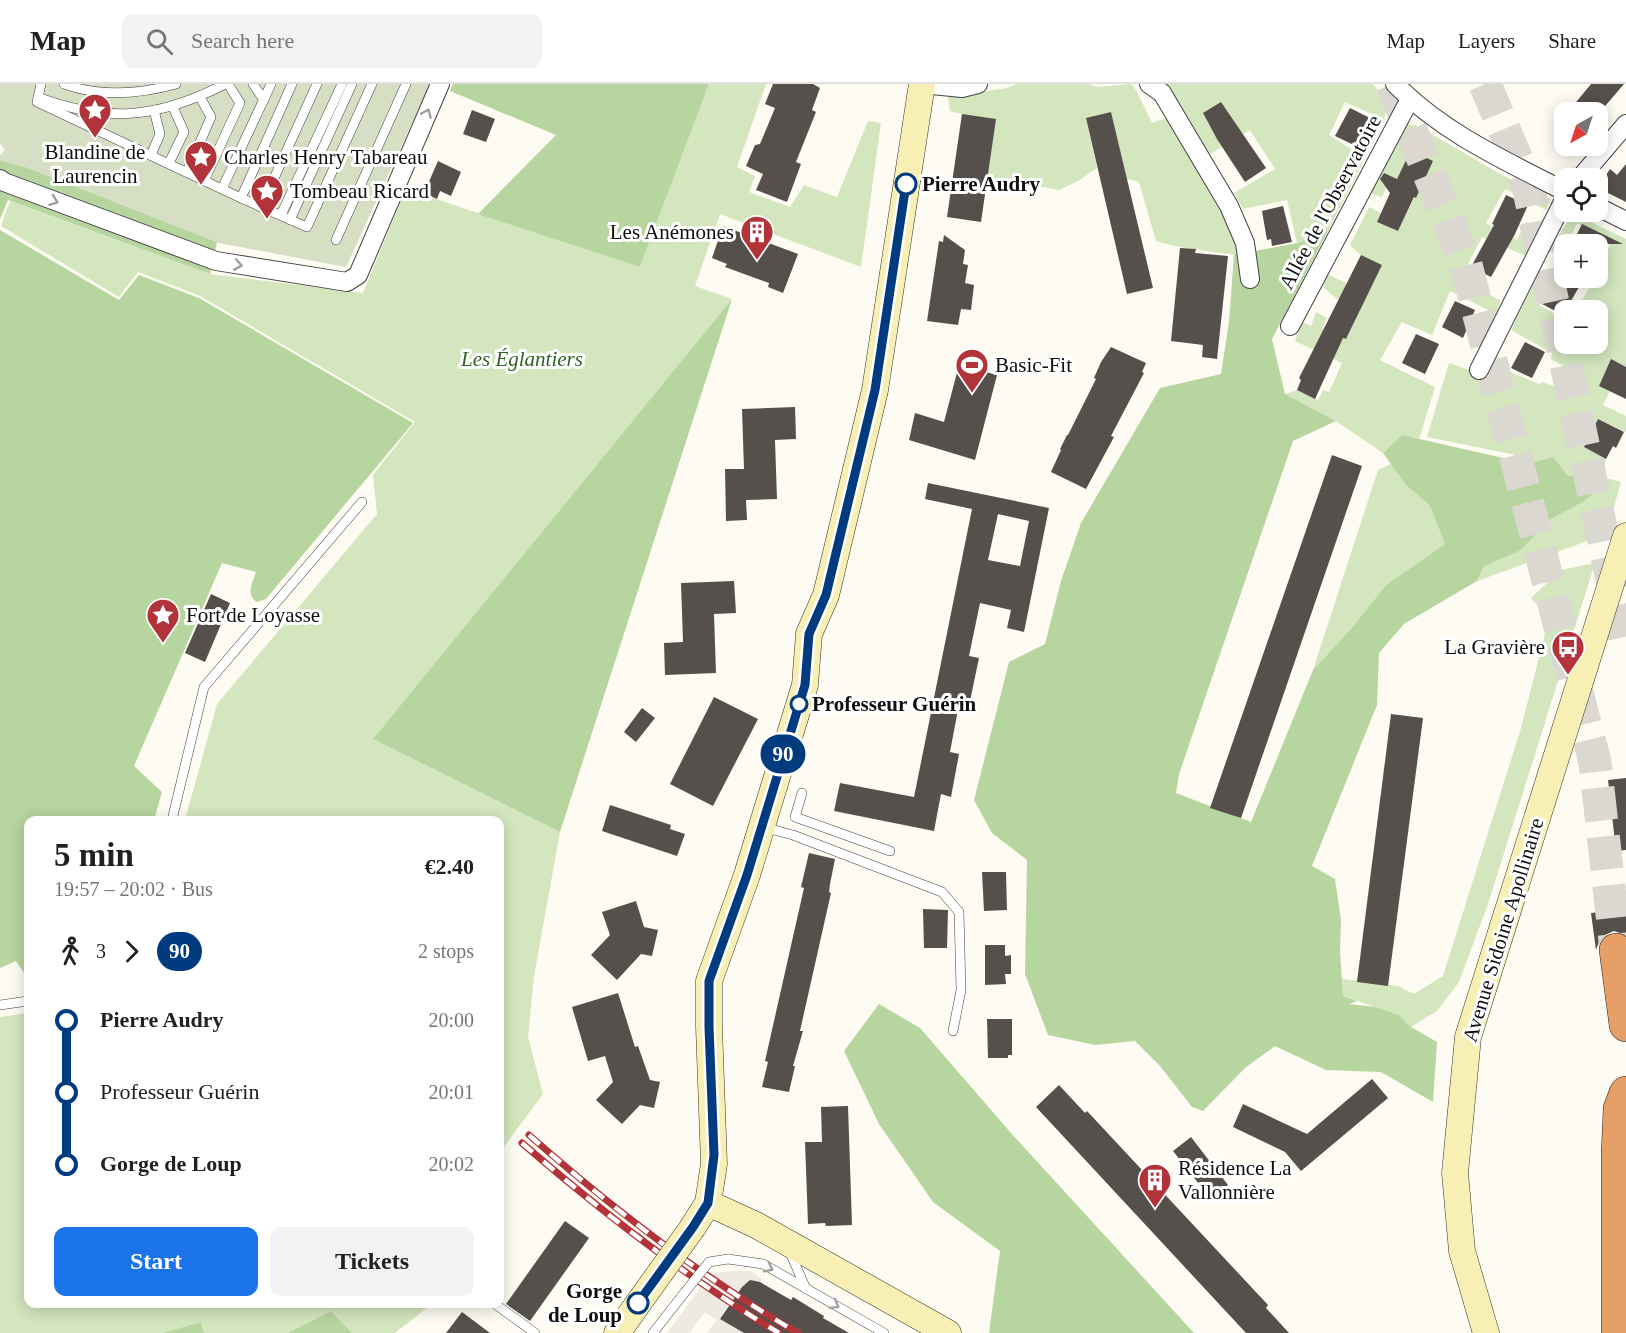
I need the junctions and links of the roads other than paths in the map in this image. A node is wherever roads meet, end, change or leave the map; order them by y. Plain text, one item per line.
1 (41, 84) edge
2 (64, 84) edge
3 (176, 84) edge
4 (226, 84) edge
5 (253, 84) edge
6 (271, 84) edge
7 (292, 84) edge
8 (317, 84) edge
9 (342, 84) edge
10 (352, 84) edge
11 (372, 84) edge
12 (406, 84) edge
13 (440, 84) edge
14 (922, 84) edge
15 (978, 84) edge
16 (1149, 84) edge
17 (1395, 84) edge
18 (37, 97) junction
19 (200, 97) junction
20 (1410, 99) junction
21 (264, 100) junction
22 (173, 107) junction
23 (154, 110) junction
24 (1626, 124) edge
25 (151, 155) junction
26 (169, 164) junction
27 (1589, 168) edge
28 (187, 172) junction
29 (0, 179) edge
30 (204, 181) junction
31 (1554, 186) edge
32 (222, 189) junction
33 (241, 198) junction
34 (261, 207) junction
35 (1608, 212) edge
36 (281, 215) junction
37 (290, 220) junction
38 (1554, 220) edge
39 (1626, 221) edge
40 (336, 240) dead end
41 (1250, 279) dead end
42 (1290, 326) dead end
43 (1479, 370) dead end
44 (362, 502) dead end
45 (1626, 536) edge
46 (802, 793) dead end
47 (173, 816) edge
48 (762, 827) junction
49 (890, 851) dead end
50 (1616, 950) tunnel mouth
51 (24, 1002) edge
52 (0, 1005) edge
53 (1626, 1025) edge
54 (953, 1031) dead end
55 (1626, 1093) edge
56 (708, 1203) junction
57 (786, 1243) junction
58 (806, 1289) junction
59 (499, 1308) edge
60 (535, 1333) edge
61 (617, 1333) edge
62 (653, 1333) edge
63 (884, 1333) edge
64 (948, 1333) edge
65 (1486, 1333) edge
66 (1618, 1333) edge

1 - 18 lane
2 - 3 lane
4 - 19 lane
4 - 30 lane
5 - 21 lane
6 - 21 lane
7 - 33 lane
8 - 34 lane
9 - 36 lane
10 - 37 lane
11 - 37 lane
12 - 40 lane
29 -> 13 street
14 - 15 street
14 - 48 main road
16 - 41 street
17 - 20 street
18 - 23 lane
18 - 25 lane
19 - 22 lane
19 - 28 lane
20 - 31 street
20 - 42 street, Allée de l'Observatoire
21 - 32 lane
22 - 23 lane
22 - 26 lane
23 - 25 lane
24 - 27 street
25 - 26 lane
26 - 28 lane
28 - 30 lane
30 - 32 lane
32 - 33 lane
33 - 34 lane
34 - 36 lane
35 - 39 street
36 - 37 lane
38 - 43 street
44 - 47 lane
45 - 65 main road, Avenue Sidoine Apollinaire
46 - 49 lane
48 - 54 lane
48 - 56 main road
50 - 53 highway
51 - 52 lane
55 - 66 highway
56 - 57 main road
56 - 61 main road, bridge
57 - 58 lane
57 - 64 main road
62 -> 58 lane, bridge
58 -> 63 lane
59 - 60 lane

